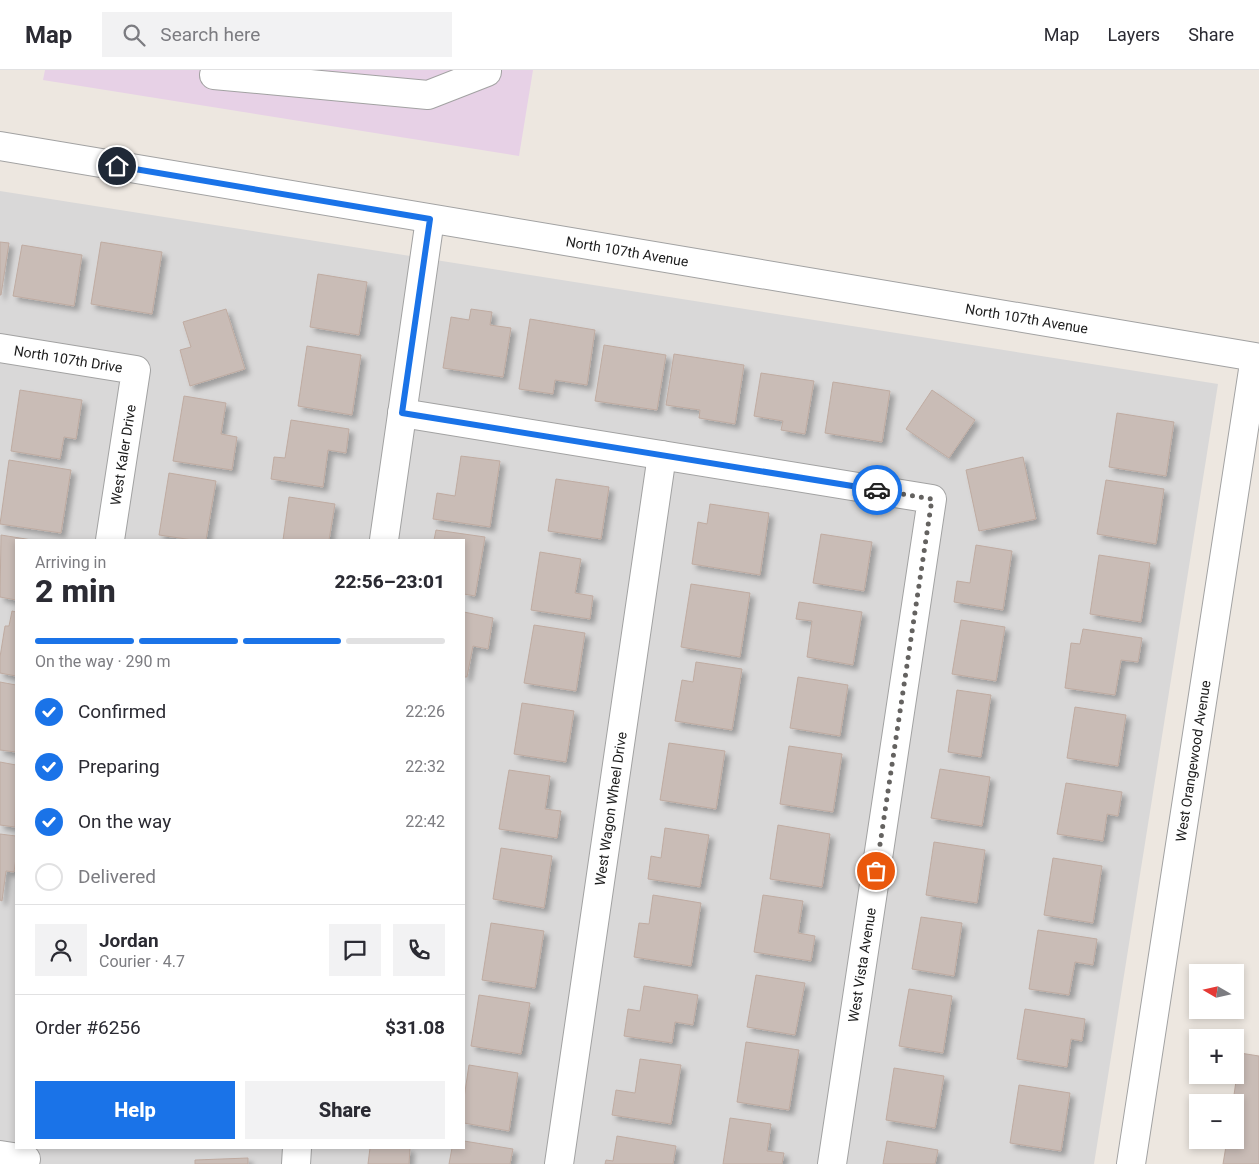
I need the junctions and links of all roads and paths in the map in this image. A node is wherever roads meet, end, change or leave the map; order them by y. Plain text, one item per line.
1 (487, 70) edge
2 (214, 75) dead end
3 (0, 146) edge
4 (430, 219) junction
5 (0, 348) edge
6 (1255, 357) joint
7 (136, 370) joint
8 (402, 413) junction
9 (662, 455) junction
10 (110, 539) edge
11 (384, 539) edge
12 (296, 1149) edge
13 (296, 1164) edge
14 (560, 1164) edge
15 (832, 1164) edge
16 (1131, 1164) edge

1 - 2 street
3 - 4 street, North 107th Avenue
4 - 6 street, North 107th Avenue
4 - 8 street
5 - 7 street, North 107th Drive
6 - 16 street, West Orangewood Avenue
7 - 10 street, West Kaler Drive
8 - 9 street
8 - 11 street
9 - 14 street, West Wagon Wheel Drive
9 - 15 street, West Vista Avenue
12 - 13 street

